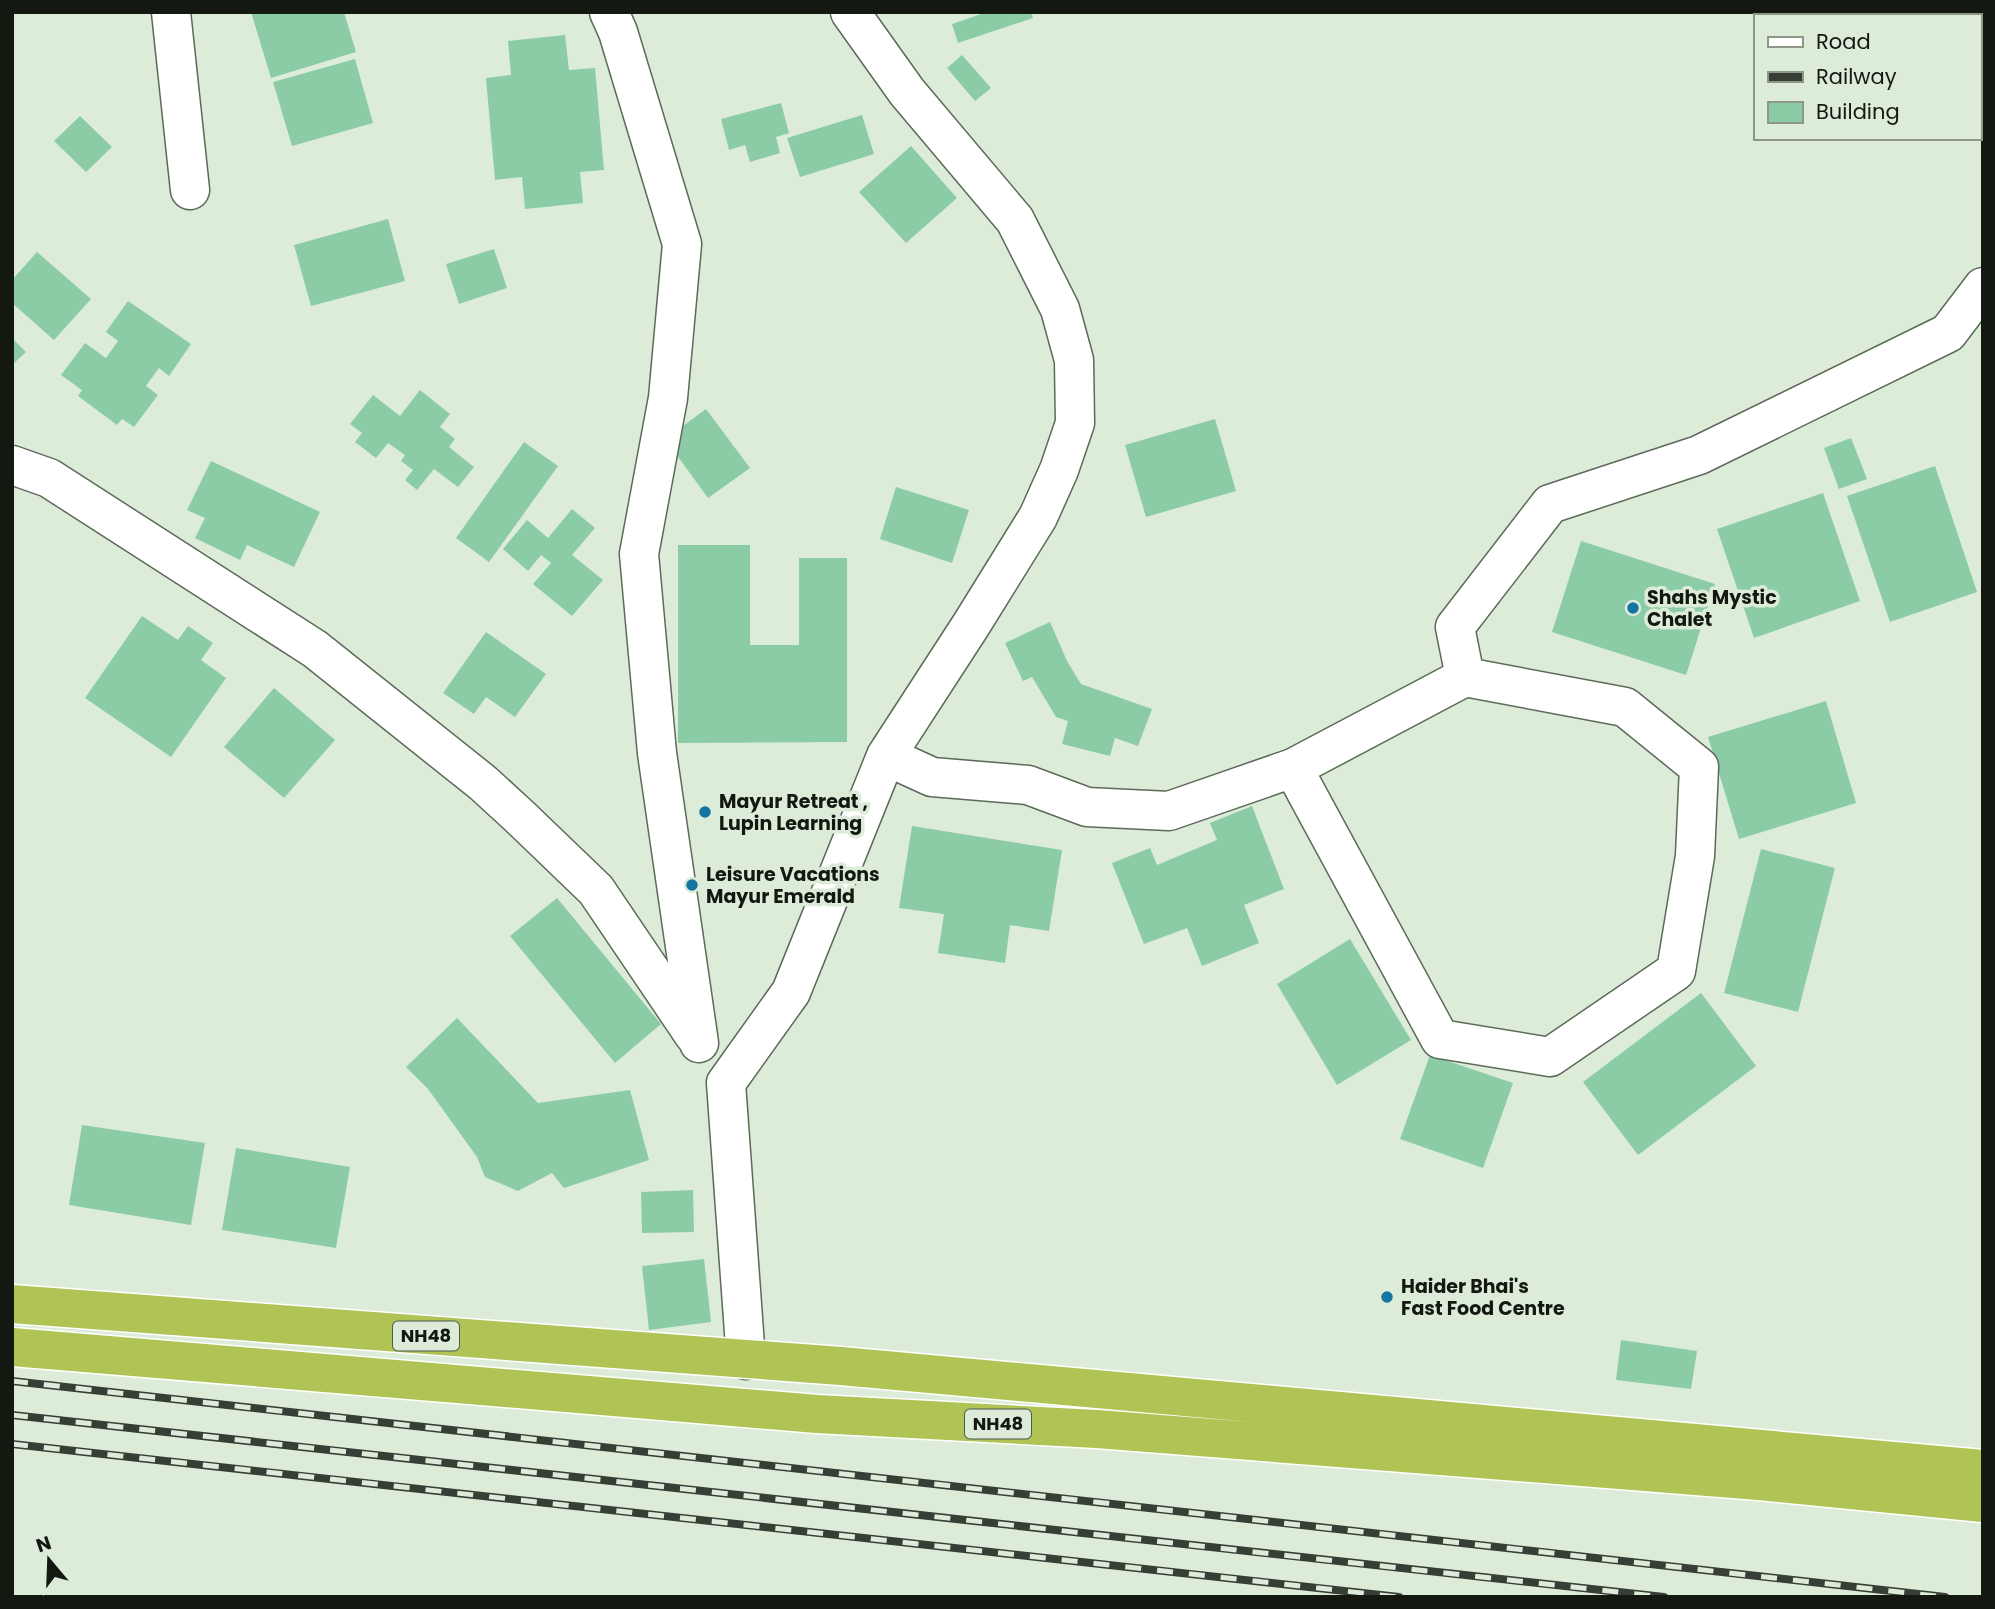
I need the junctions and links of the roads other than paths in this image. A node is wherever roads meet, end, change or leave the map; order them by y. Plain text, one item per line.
1 (171, 12) edge
2 (609, 12) edge
3 (850, 12) edge
4 (190, 190) dead end
5 (1983, 287) edge
6 (12, 465) edge
7 (1465, 677) junction
8 (886, 756) junction
9 (1293, 768) junction
10 (699, 1043) junction
11 (726, 1083) junction
12 (12, 1304) edge
13 (12, 1347) edge
14 (746, 1360) junction
15 (1983, 1469) edge
16 (1983, 1503) edge

1 - 4 street
2 - 10 street
3 - 8 street
5 - 7 street
6 - 10 street
7 - 9 street
7 - 9 street
8 - 9 street
8 - 11 street
10 - 11 street
11 - 14 street
12 - 14 highway, NH48
13 - 16 highway, NH48
14 - 15 highway, NH48

